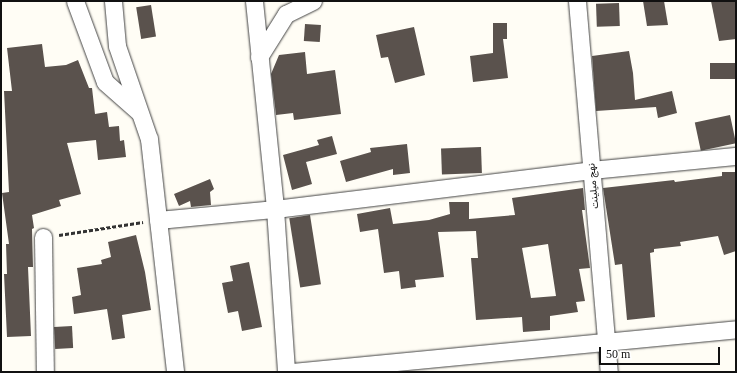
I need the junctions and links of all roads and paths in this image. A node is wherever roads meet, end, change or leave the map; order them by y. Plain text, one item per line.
1 (75, 1) edge
2 (113, 1) edge
3 (254, 1) edge
4 (313, 1) edge
5 (577, 1) edge
6 (260, 57) junction
7 (141, 114) junction
8 (736, 156) edge
9 (592, 170) junction
10 (275, 208) junction
11 (158, 220) junction
12 (43, 237) joint
13 (736, 329) edge
14 (606, 341) junction
15 (45, 372) edge
16 (175, 372) edge
17 (286, 372) edge
18 (293, 372) edge
19 (609, 372) edge

1 - 7 street
2 - 7 street
3 - 6 street
4 - 6 street
5 - 9 street, نهج ميلينت
6 - 10 street
7 - 11 street
8 - 9 street
9 - 10 street
9 - 14 street, نهج ميلينت
10 - 11 street
10 - 17 street
11 - 12 path
11 - 16 street
12 - 15 street
13 - 14 street
14 - 18 street
14 - 19 street, نهج ميلينت

